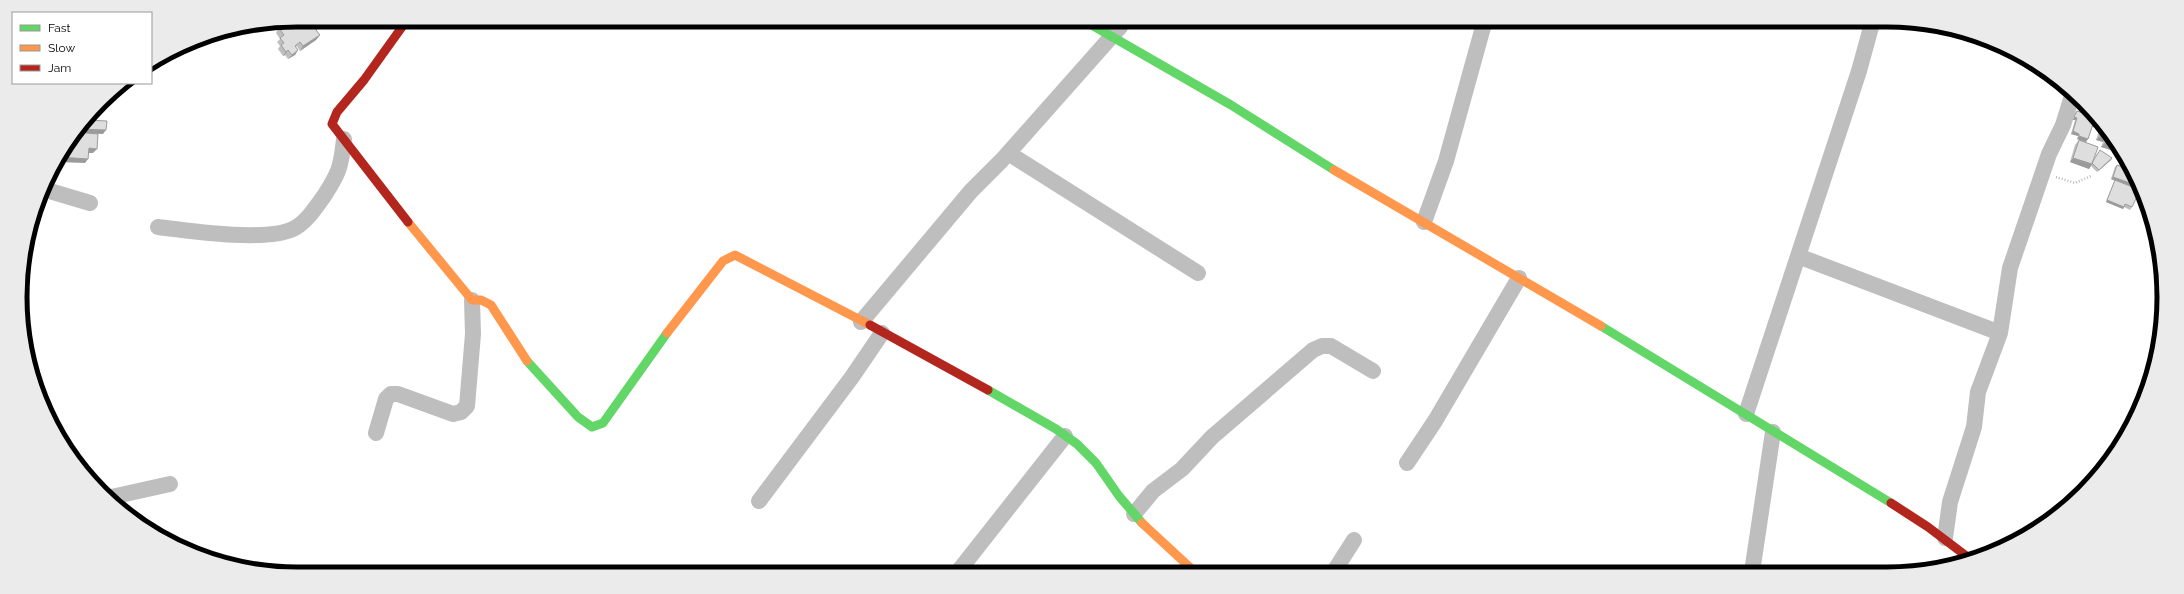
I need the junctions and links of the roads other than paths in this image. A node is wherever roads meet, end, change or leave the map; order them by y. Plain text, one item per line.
1 (402, 27) edge
2 (1095, 27) edge
3 (1120, 27) edge
4 (1483, 27) edge
5 (1871, 27) edge
6 (1111, 37) junction
7 (2071, 100) edge
8 (344, 139) junction
9 (1008, 153) junction
10 (49, 191) edge
11 (90, 203) dead end
12 (1424, 222) junction
13 (158, 227) dead end
14 (1798, 256) junction
15 (1198, 274) dead end
16 (1519, 278) junction
17 (472, 300) junction
18 (861, 322) junction
19 (882, 333) junction
20 (2000, 333) junction
21 (1373, 371) dead end
22 (1746, 414) junction
23 (1773, 432) junction
24 (376, 433) dead end
25 (1065, 436) junction
26 (1407, 463) dead end
27 (170, 484) dead end
28 (115, 496) edge
29 (759, 501) dead end
30 (1134, 514) junction
31 (1945, 538) junction
32 (1354, 540) dead end
33 (1966, 555) edge
34 (962, 567) edge
35 (1189, 567) edge
36 (1336, 567) edge
37 (1753, 567) edge

1 - 8 street
2 - 6 street
3 - 6 street
4 - 12 street
5 - 14 street
6 - 9 street
6 - 12 street
7 - 20 street
8 - 13 street
8 - 17 street
9 - 15 street
9 - 18 street
10 - 11 street
12 - 16 street
14 - 20 street
14 - 22 street
16 - 22 street
16 - 26 street
17 - 18 street
17 - 24 street
18 - 19 street
19 - 25 street
19 - 29 street
20 - 31 street
21 - 30 street
22 - 23 street
23 - 31 street
23 - 37 street
25 - 30 street
25 - 34 street
27 - 28 street
30 - 35 street
31 - 33 street
32 - 36 street

